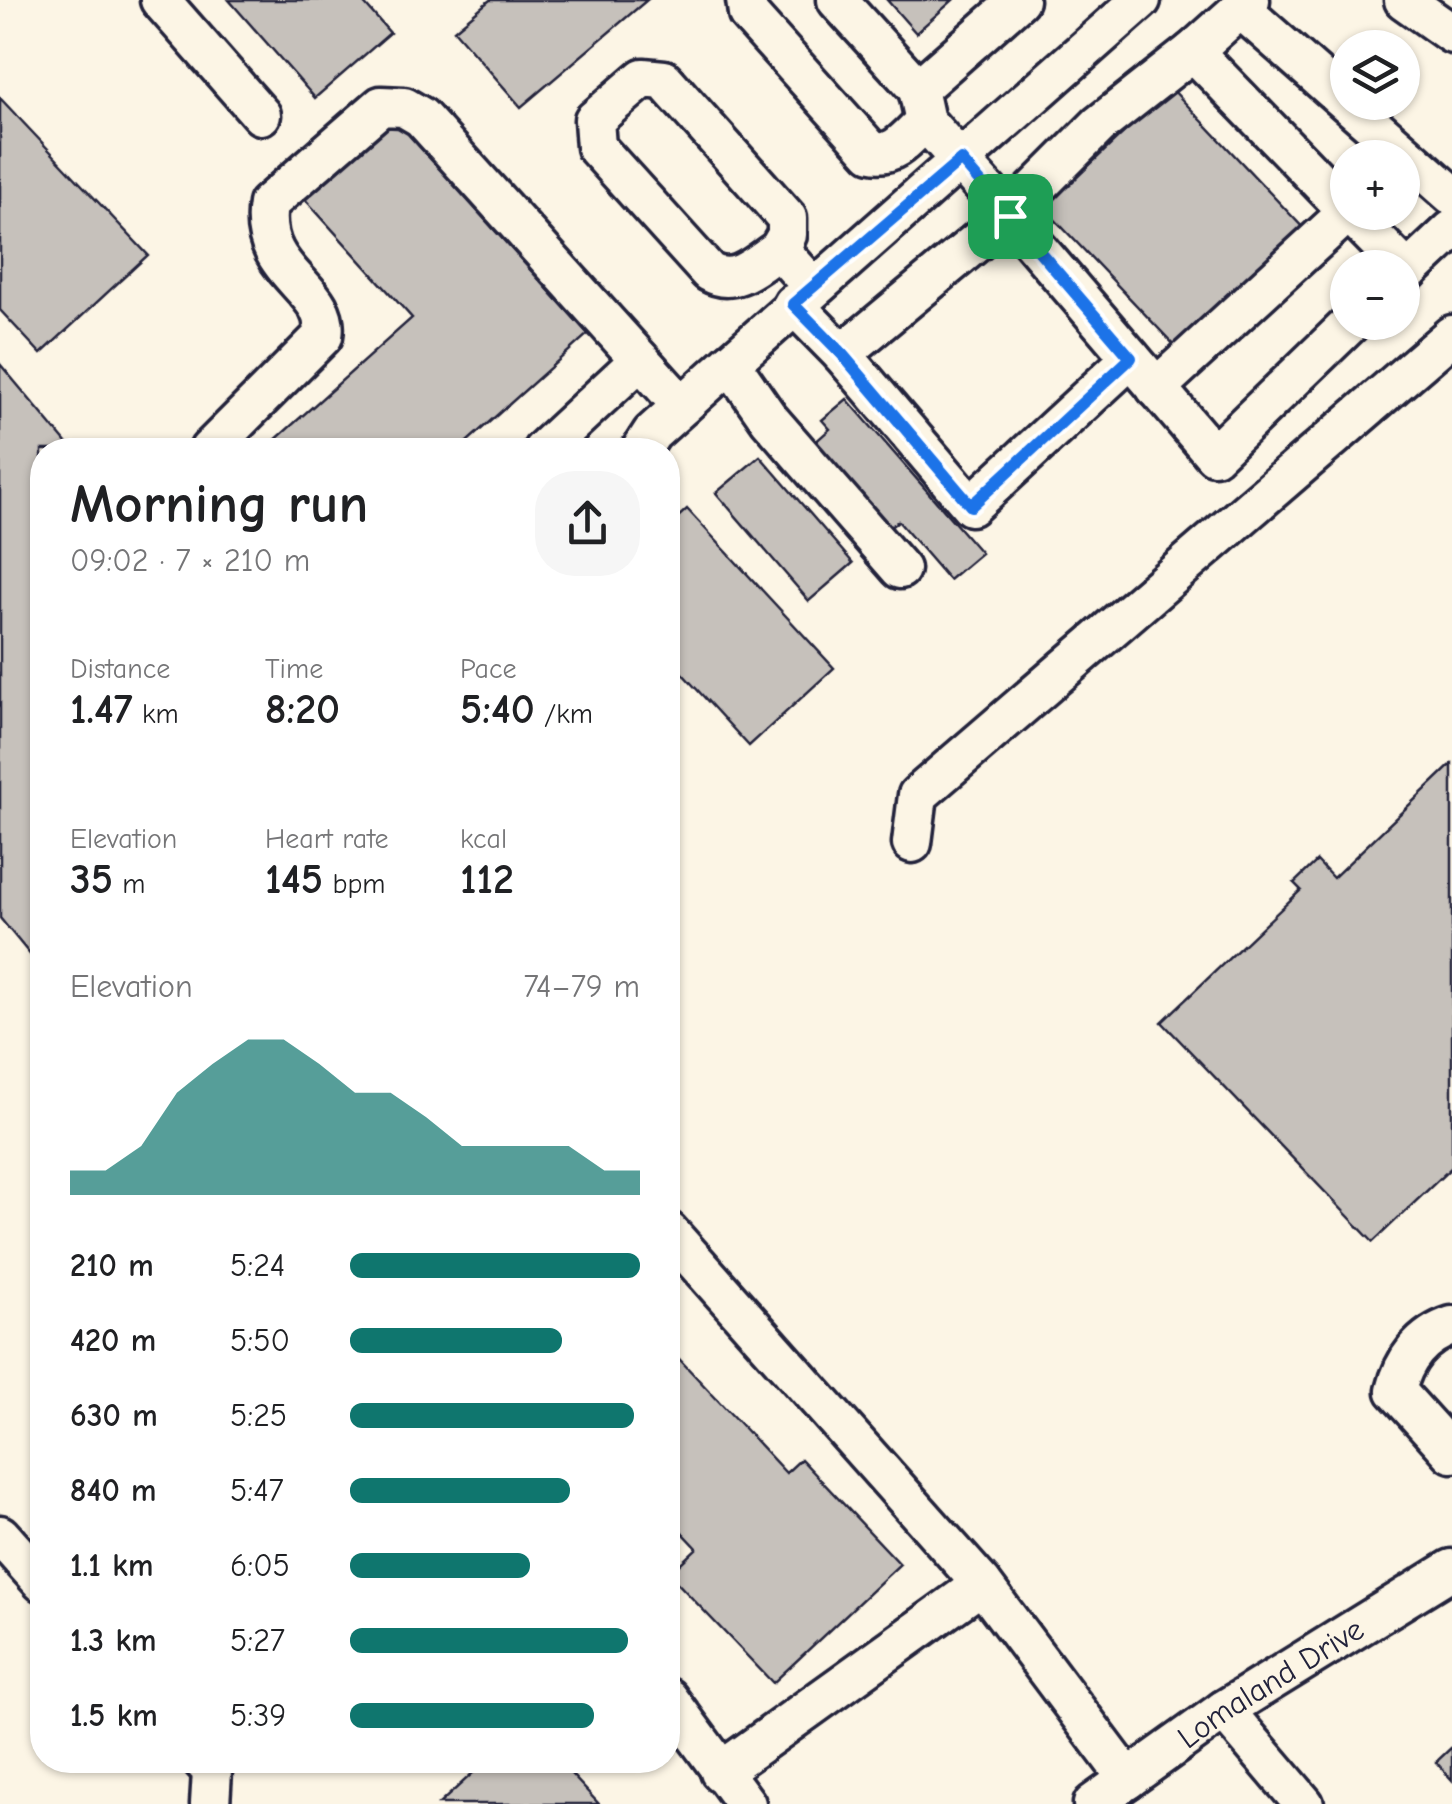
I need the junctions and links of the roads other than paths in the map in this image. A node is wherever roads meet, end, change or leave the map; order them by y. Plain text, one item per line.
1 (160, 0) edge
2 (746, 0) edge
3 (837, 0) edge
4 (1019, 0) edge
5 (1141, 0) edge
6 (1246, 5) edge
7 (1194, 51) junction
8 (921, 105) junction
9 (262, 115) dead end
10 (961, 160) junction
11 (1330, 193) edge
12 (1452, 195) edge
13 (1010, 216) junction
14 (1330, 228) edge
15 (1364, 230) edge
16 (1452, 230) edge
17 (779, 249) junction
18 (1382, 250) edge
19 (1420, 261) edge
20 (803, 296) junction
21 (1452, 335) edge
22 (1333, 340) edge
23 (842, 354) junction
24 (1131, 358) junction
25 (640, 360) junction
26 (730, 363) junction
27 (1156, 388) junction
28 (682, 406) junction
29 (220, 438) edge
30 (556, 438) edge
31 (648, 438) edge
32 (900, 569) dead end
33 (912, 843) dead end
34 (680, 1244) edge
35 (1452, 1326) edge
36 (1452, 1453) edge
37 (0, 1535) edge
38 (30, 1569) edge
39 (1452, 1569) edge
40 (982, 1584) junction
41 (1224, 1710) junction
42 (680, 1715) edge
43 (720, 1772) junction
44 (1128, 1779) junction
45 (746, 1804) edge
46 (1092, 1804) edge
47 (1304, 1804) edge

1 - 9 street
2 - 8 street
3 - 8 street
4 - 8 street
5 - 10 street
6 - 7 street
6 - 12 street
7 - 11 street
7 - 13 street
8 - 10 street
10 - 13 street
10 - 20 street
13 - 23 street
13 - 24 street
14 - 27 street
15 - 18 street
16 - 19 street
17 - 17 street
17 - 20 street
20 - 23 street
20 - 26 street
21 - 33 street
22 - 27 street
23 - 24 street
24 - 27 street
25 - 28 street
25 - 29 street
25 - 30 street
26 - 28 street
26 - 32 street
28 - 31 street
34 - 40 street
35 - 36 street
37 - 38 street
39 - 41 street, Lomaland Drive
40 - 43 street
40 - 44 street
41 - 44 street, Lomaland Drive
41 - 47 street
42 - 43 street
43 - 45 street
44 - 46 street, Lomaland Drive

